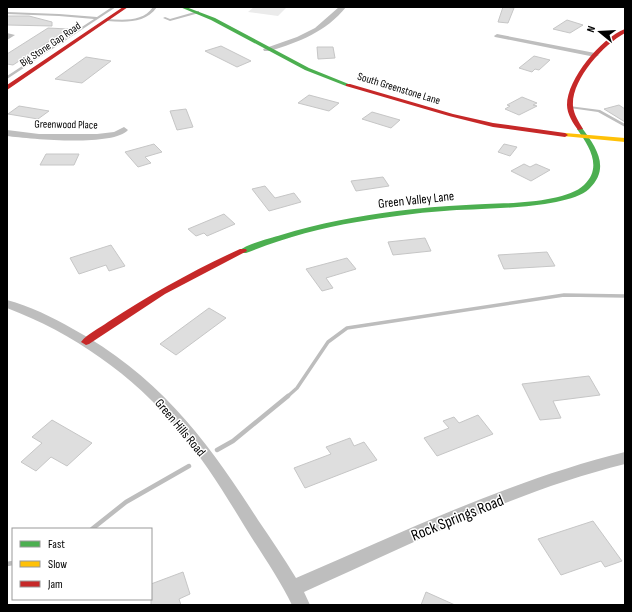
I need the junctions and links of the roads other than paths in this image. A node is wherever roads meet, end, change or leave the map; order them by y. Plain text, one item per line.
1 (114, 7) edge
2 (126, 7) edge
3 (156, 7) edge
4 (182, 7) edge
5 (343, 7) edge
6 (198, 12) junction
7 (7, 13) edge
8 (97, 18) junction
9 (165, 18) dead end
10 (107, 20) junction
11 (625, 31) edge
12 (7, 35) edge
13 (497, 36) dead end
14 (7, 38) edge
15 (267, 49) junction
16 (595, 55) junction
17 (7, 78) edge
18 (7, 88) edge
19 (570, 107) junction
20 (625, 126) edge
21 (124, 130) dead end
22 (7, 133) edge
23 (588, 138) junction
24 (625, 140) edge
25 (7, 304) edge
26 (86, 342) junction
27 (625, 458) edge
28 (293, 588) junction
29 (301, 605) edge

1 - 8 lane
2 - 10 street, Big Stone Gap Road
3 - 10 lane
4 - 6 street, South Greenstone Lane
5 - 15 street
6 - 9 lane
6 - 15 street, South Greenstone Lane
7 - 8 lane
8 - 17 lane
10 - 18 street, Big Stone Gap Road
11 - 16 street
12 - 14 street
13 - 16 street
15 - 23 street, South Greenstone Lane
16 - 19 street
19 - 20 lane
19 - 23 street, Green Valley Lane
21 - 22 street, Greenwood Place
23 - 24 street, South Greenstone Lane
23 - 26 street, Green Valley Lane
25 - 26 street, Green Hills Road
26 - 28 street, Green Hills Road
27 - 28 street, Rock Springs Road
28 - 29 street, Green Hills Road

